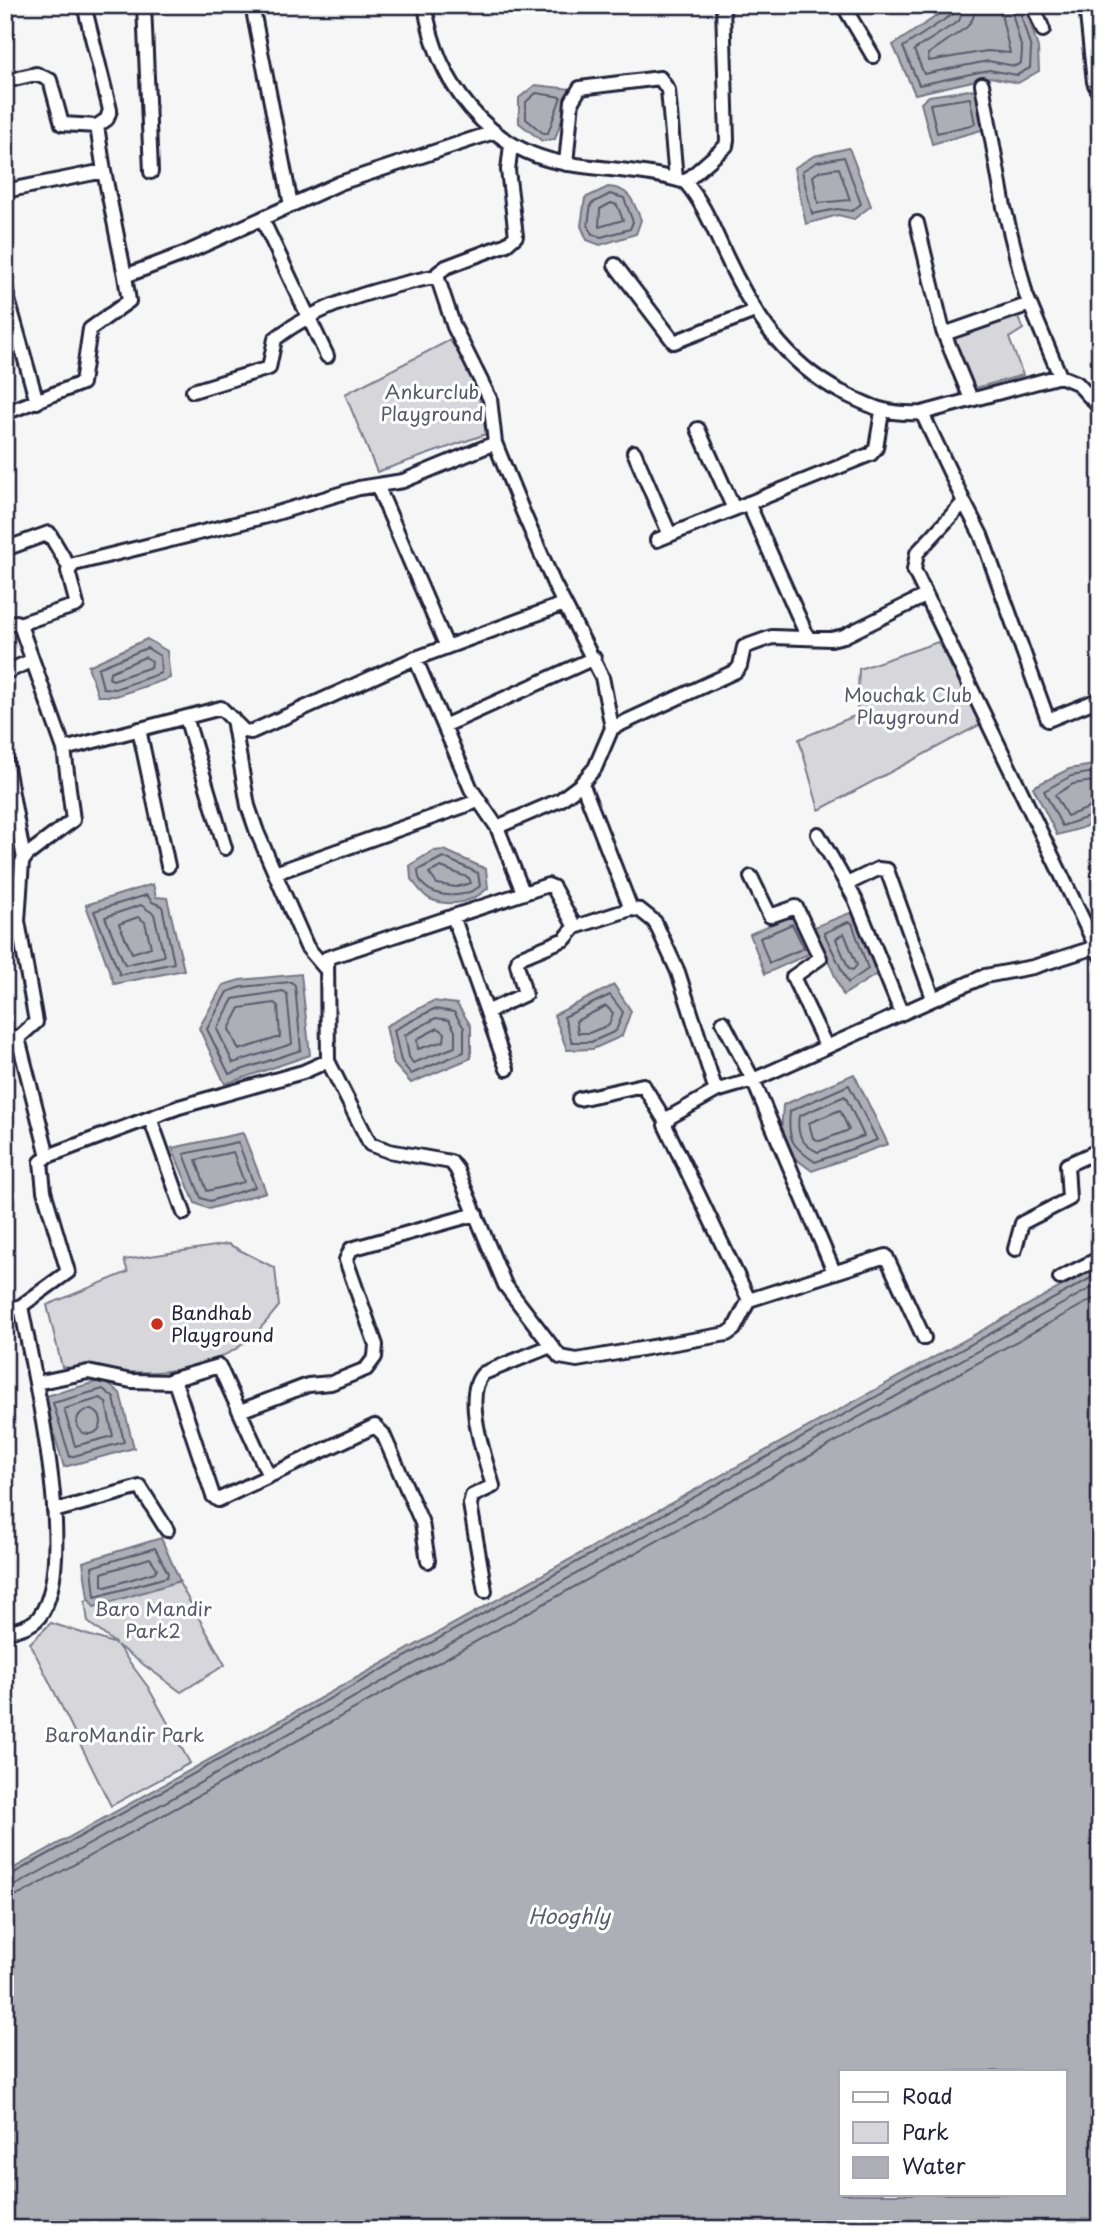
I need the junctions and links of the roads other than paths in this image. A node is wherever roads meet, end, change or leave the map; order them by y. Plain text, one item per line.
1 (84, 5) edge
2 (144, 5) edge
3 (252, 5) edge
4 (425, 5) edge
5 (723, 5) edge
6 (843, 5) edge
7 (1032, 5) edge
8 (1086, 5) edge
9 (1044, 30) dead end
10 (873, 56) dead end
11 (5, 81) edge
12 (982, 84) dead end
13 (1100, 96) edge
14 (97, 126) junction
15 (494, 132) junction
16 (511, 145) junction
17 (566, 164) junction
18 (104, 171) junction
19 (151, 172) dead end
20 (680, 180) junction
21 (5, 191) edge
22 (292, 205) junction
23 (262, 219) junction
24 (917, 223) dead end
25 (615, 265) dead end
26 (125, 276) junction
27 (438, 276) junction
28 (5, 289) edge
29 (1030, 304) junction
30 (755, 311) junction
31 (309, 318) junction
32 (944, 334) junction
33 (327, 356) dead end
34 (1060, 376) junction
35 (193, 391) dead end
36 (971, 399) junction
37 (37, 402) junction
38 (1100, 408) edge
39 (882, 412) junction
40 (5, 413) edge
41 (922, 413) junction
42 (698, 429) dead end
43 (495, 443) junction
44 (634, 452) dead end
45 (377, 485) junction
46 (964, 502) junction
47 (748, 503) junction
48 (734, 509) junction
49 (670, 535) junction
50 (657, 540) dead end
51 (5, 550) edge
52 (69, 567) junction
53 (925, 596) junction
54 (564, 604) junction
55 (12, 624) edge
56 (808, 638) junction
57 (447, 648) junction
58 (594, 658) junction
59 (415, 659) junction
60 (32, 660) junction
61 (5, 673) edge
62 (1100, 699) edge
63 (186, 717) junction
64 (233, 719) junction
65 (444, 726) junction
66 (612, 728) junction
67 (139, 729) junction
68 (64, 749) junction
69 (5, 756) edge
70 (582, 783) junction
71 (478, 801) junction
72 (497, 827) junction
73 (818, 834) dead end
74 (225, 848) dead end
75 (24, 859) junction
76 (169, 866) dead end
77 (275, 873) junction
78 (751, 877) dead end
79 (847, 884) junction
80 (523, 892) junction
81 (631, 909) junction
82 (453, 916) junction
83 (575, 927) junction
84 (1098, 951) edge
85 (325, 968) junction
86 (933, 998) junction
87 (487, 1012) junction
88 (901, 1012) junction
89 (723, 1022) dead end
90 (12, 1037) edge
91 (826, 1046) junction
92 (328, 1061) junction
93 (507, 1069) dead end
94 (753, 1080) junction
95 (716, 1091) junction
96 (579, 1099) dead end
97 (150, 1118) junction
98 (666, 1122) junction
99 (1100, 1150) edge
100 (48, 1156) junction
101 (184, 1213) dead end
102 (476, 1214) junction
103 (1015, 1250) dead end
104 (1100, 1258) edge
105 (834, 1272) junction
106 (1060, 1278) dead end
107 (750, 1300) junction
108 (21, 1307) junction
109 (5, 1311) edge
110 (924, 1338) dead end
111 (551, 1346) junction
112 (171, 1380) junction
113 (36, 1383) junction
114 (240, 1411) junction
115 (269, 1476) junction
116 (54, 1511) junction
117 (167, 1530) dead end
118 (428, 1561) dead end
119 (485, 1591) dead end
120 (5, 1632) edge

1 - 14 street
2 - 19 street
3 - 22 street
4 - 15 street
5 - 20 street
6 - 10 street
7 - 9 street
8 - 13 street
11 - 14 street
12 - 29 street
14 - 18 street
15 - 16 street
15 - 22 street
16 - 17 street
16 - 27 street
17 - 20 street
17 - 20 street
18 - 21 street
18 - 26 street
20 - 30 street
22 - 23 street
23 - 26 street
23 - 31 street
24 - 32 street
25 - 30 street
26 - 37 street
27 - 31 street
27 - 43 street
28 - 37 street
29 - 32 street
29 - 34 street
30 - 39 street
31 - 33 street
31 - 35 street
32 - 36 street
34 - 36 street
34 - 38 street
36 - 41 street
37 - 40 street
39 - 41 street
39 - 47 street
41 - 46 street
42 - 48 street
43 - 45 street
43 - 54 street
44 - 49 street
45 - 52 street
45 - 57 street
46 - 53 street
46 - 62 street
47 - 48 street
47 - 56 street
48 - 49 street
49 - 50 street
51 - 52 street
52 - 55 street
53 - 56 street
53 - 84 street
54 - 57 street
54 - 58 street
55 - 60 street
56 - 66 street
57 - 59 street
58 - 65 street
58 - 66 street
59 - 64 street
59 - 65 street
60 - 61 street
60 - 68 street
63 - 64 street
63 - 67 street
63 - 74 street
64 - 77 street
65 - 71 street
66 - 70 street
67 - 68 street
67 - 76 street
68 - 75 street
69 - 75 street
70 - 72 street
70 - 81 street
71 - 72 street
71 - 77 street
72 - 80 street
73 - 79 street
75 - 90 street
77 - 85 street
78 - 91 street
79 - 86 street
79 - 88 street
80 - 82 street
80 - 83 street
81 - 83 street
81 - 95 street
82 - 85 street
82 - 87 street
83 - 87 street
84 - 86 street
85 - 92 street
86 - 88 street
87 - 93 street
88 - 91 street
89 - 94 street
90 - 100 street
91 - 94 street
92 - 97 street
92 - 102 street
94 - 95 street
94 - 105 street
95 - 98 street
96 - 98 street
97 - 100 street
97 - 101 street
98 - 107 street
99 - 103 street
100 - 108 street
102 - 111 street
102 - 114 street
104 - 106 street
105 - 107 street
105 - 110 street
107 - 111 street
108 - 109 street
108 - 113 street
111 - 119 street
112 - 113 street
112 - 114 street
112 - 115 street
113 - 116 street
114 - 115 street
115 - 118 street
116 - 117 street
116 - 120 street

